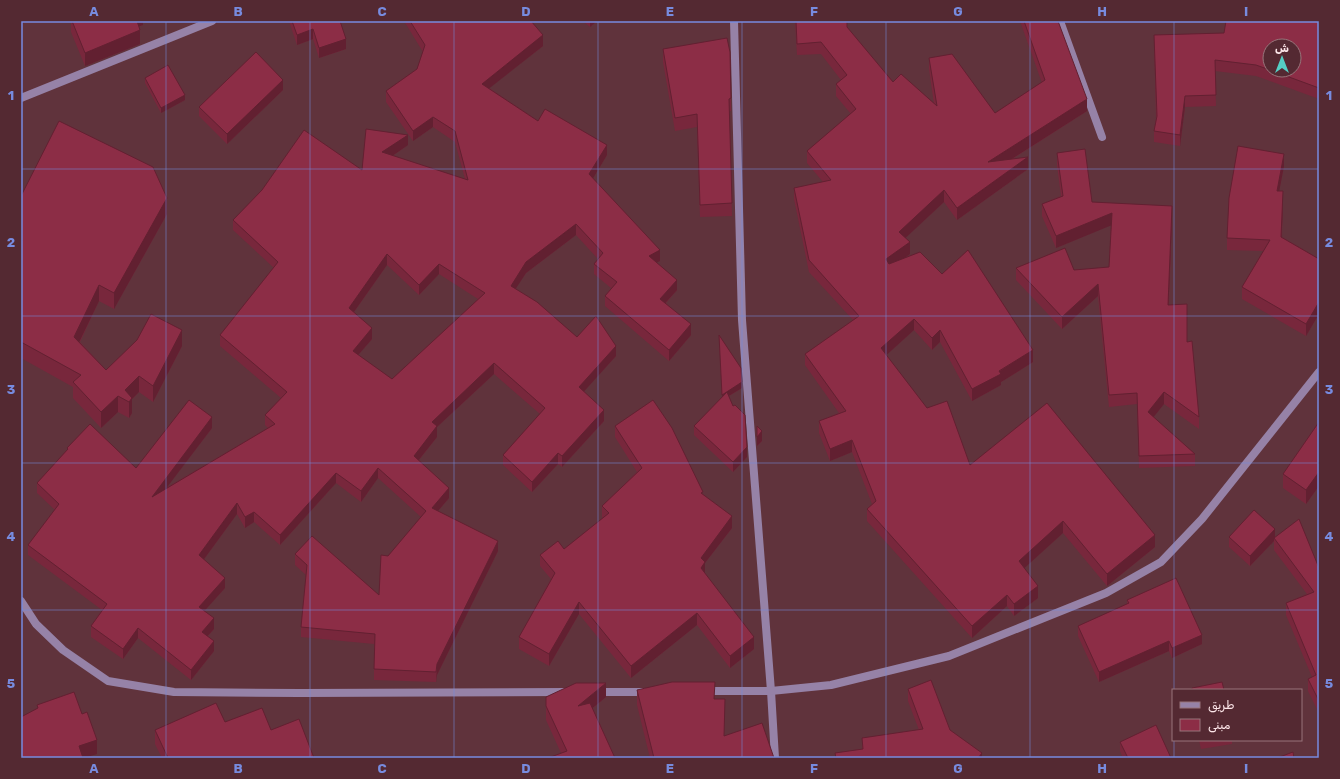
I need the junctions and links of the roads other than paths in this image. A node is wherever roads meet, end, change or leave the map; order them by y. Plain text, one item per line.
1 (212, 21) edge
2 (734, 21) edge
3 (1060, 21) edge
4 (21, 98) edge
5 (1102, 137) dead end
6 (1319, 372) edge
7 (21, 601) edge
8 (695, 691) edge
9 (771, 691) junction
10 (576, 692) edge
11 (592, 692) edge
12 (655, 692) edge
13 (775, 758) edge

1 - 4 street
2 - 9 street
3 - 5 street
6 - 9 street
7 - 10 street
8 - 9 street
9 - 13 street
11 - 12 street

